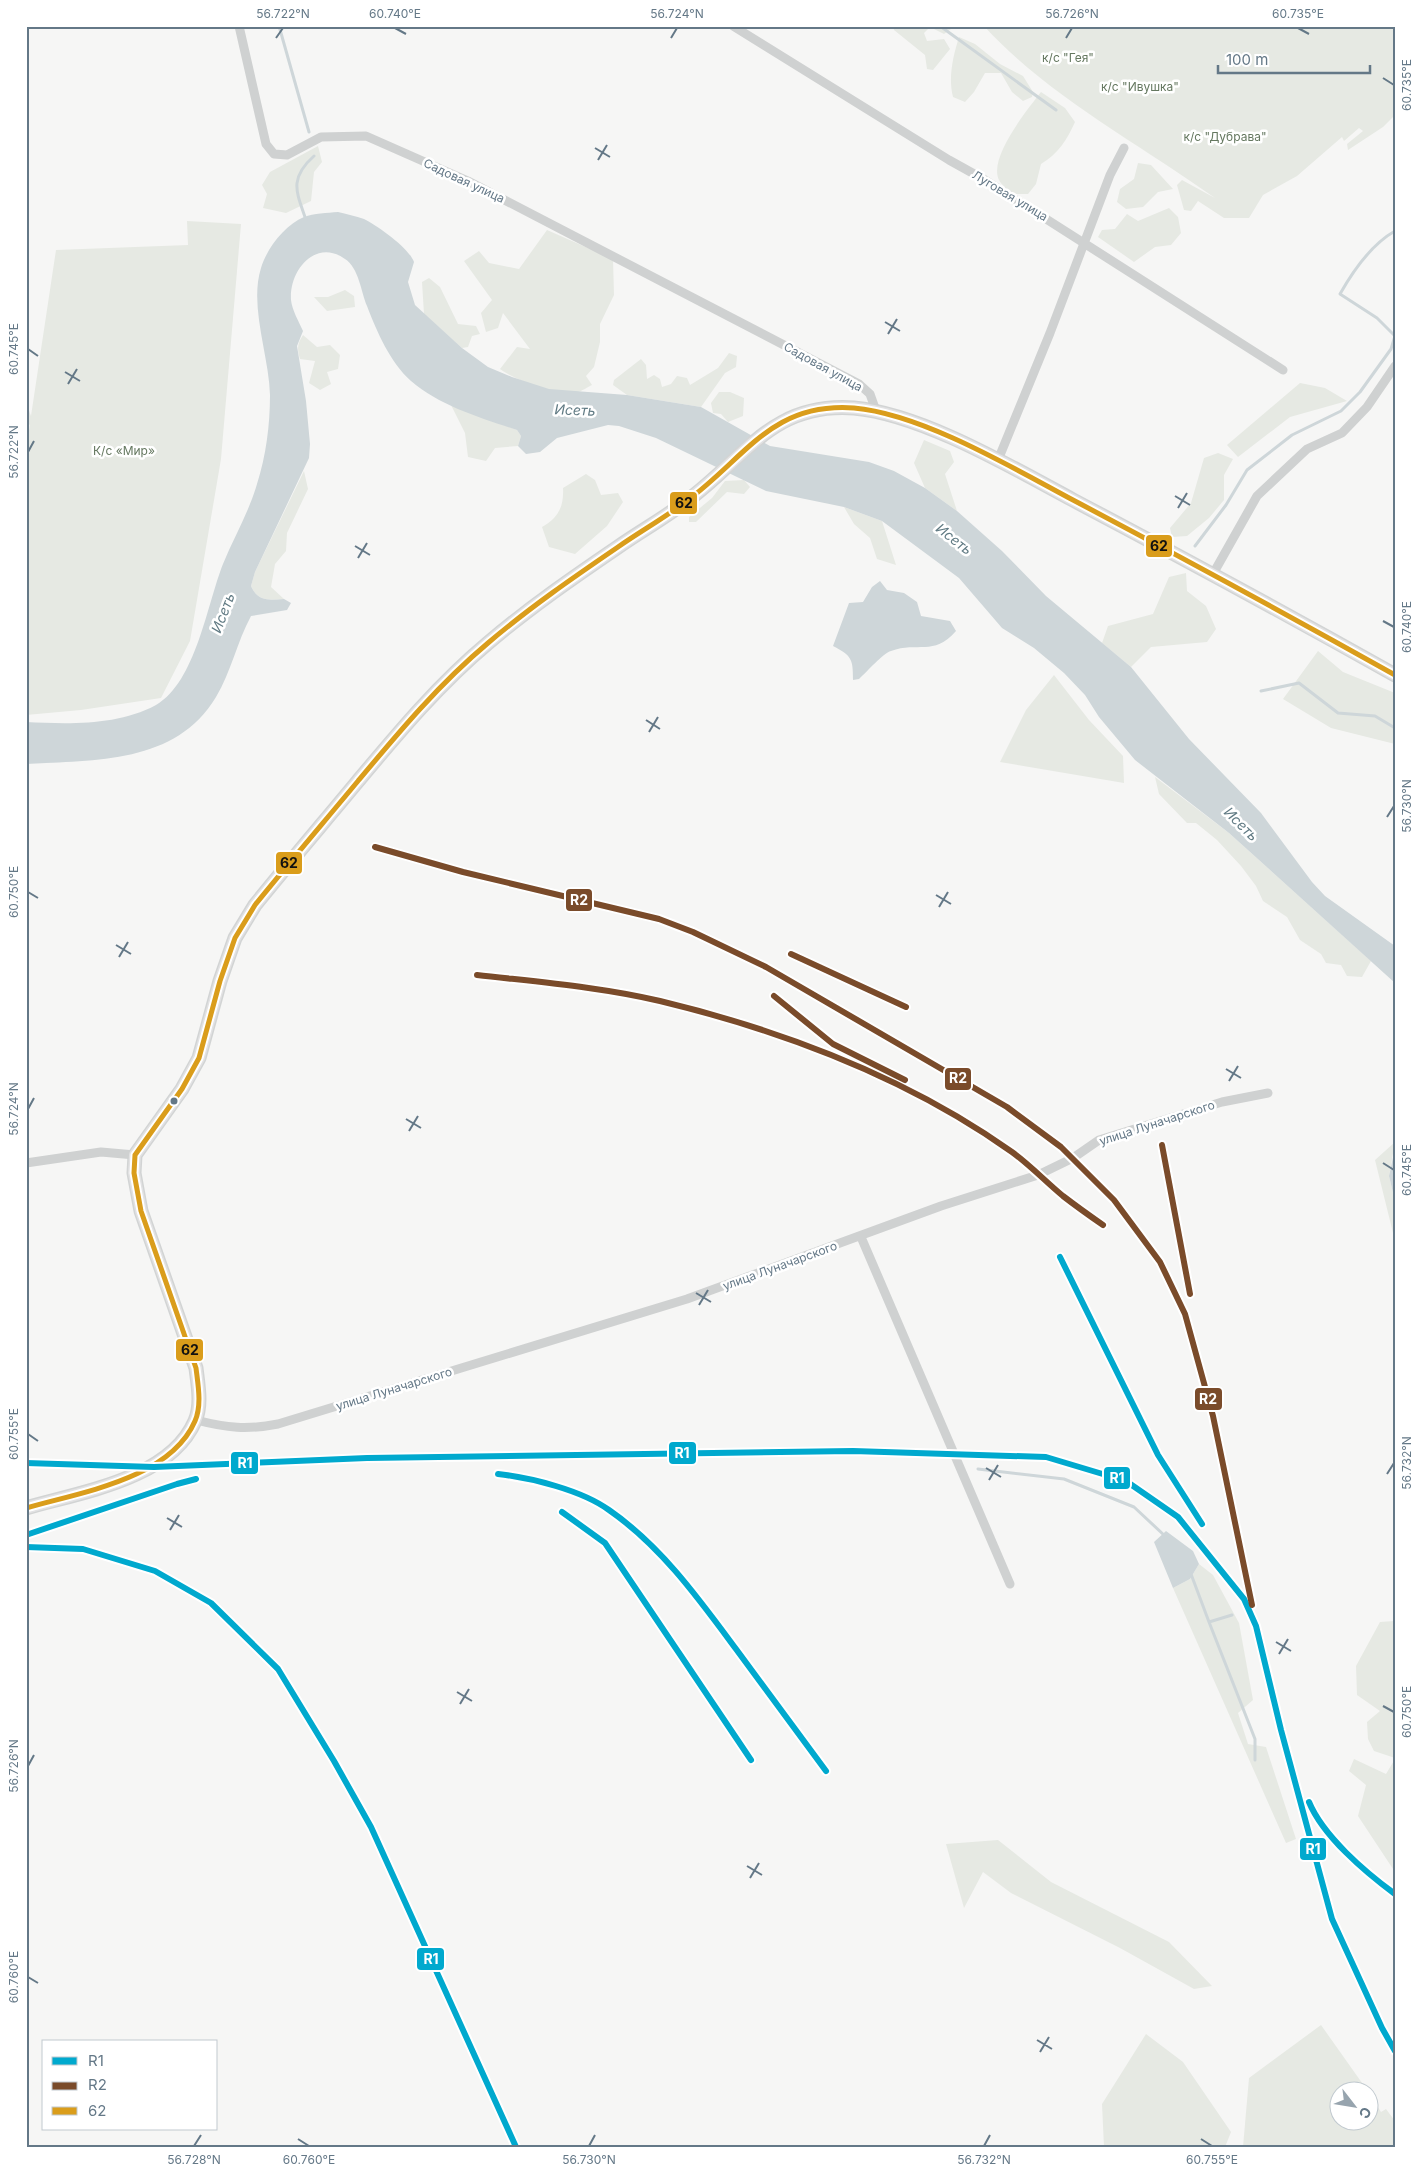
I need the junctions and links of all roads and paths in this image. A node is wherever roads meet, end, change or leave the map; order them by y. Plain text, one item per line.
1 (239, 26) edge
2 (733, 26) edge
3 (1124, 148) dead end
4 (1086, 243) junction
5 (1395, 366) edge
6 (1283, 370) dead end
7 (876, 411) junction
8 (998, 460) junction
9 (1213, 574) junction
10 (1395, 675) edge
11 (1268, 1093) dead end
12 (135, 1155) junction
13 (26, 1163) edge
14 (861, 1237) junction
15 (196, 1420) junction
16 (26, 1508) edge
17 (1010, 1584) dead end

1 - 7 street, Садовая улица
2 - 4 street, Луговая улица
3 - 4 street
4 - 6 street, Луговая улица
4 - 8 street
5 - 9 street
7 - 8 main road
7 - 12 main road
8 - 9 main road
9 - 10 main road
11 - 14 street, улица Луначарского
12 - 13 street
12 - 15 main road
14 - 15 street, улица Луначарского
14 - 17 street
15 - 16 main road

